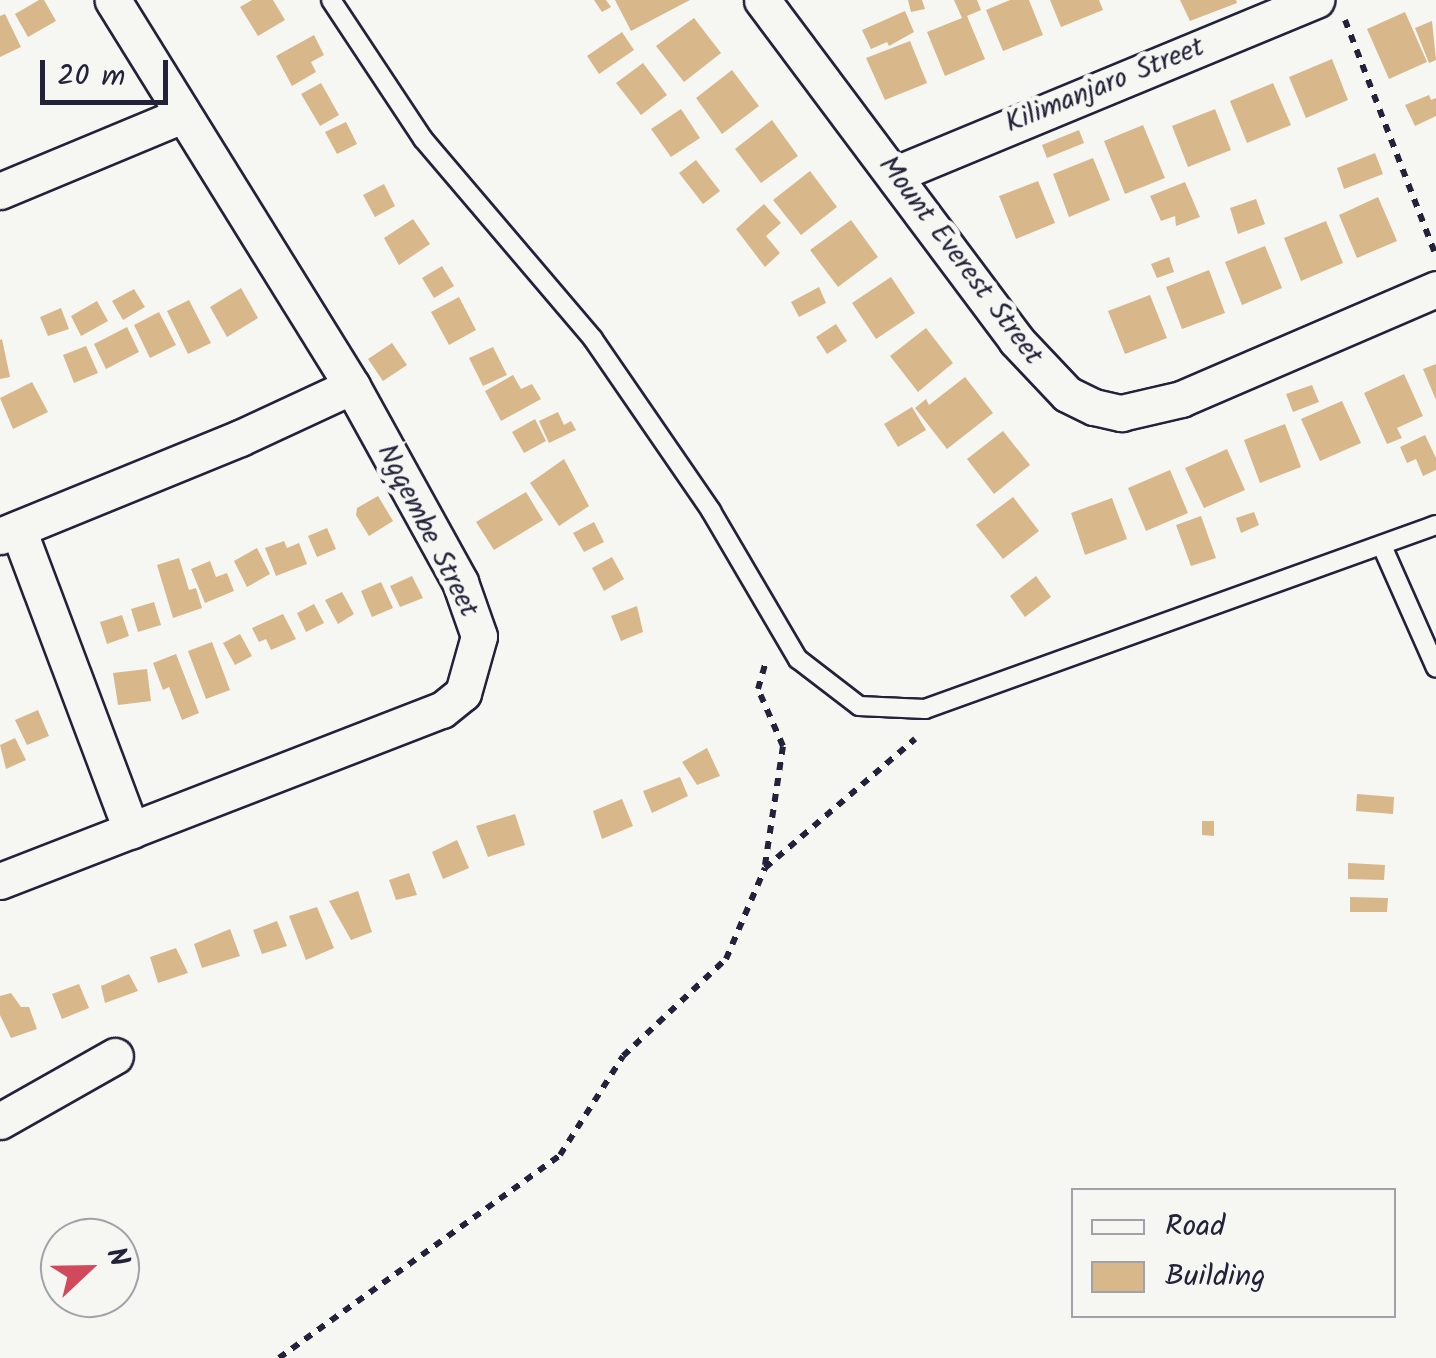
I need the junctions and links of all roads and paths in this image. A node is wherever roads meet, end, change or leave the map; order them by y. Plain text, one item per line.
1 (112, 0) edge
2 (330, 0) edge
3 (762, 0) edge
4 (1330, 9) edge
5 (184, 115) junction
6 (896, 174) junction
7 (0, 191) edge
8 (1436, 256) edge
9 (1436, 289) edge
10 (352, 386) junction
11 (1436, 525) edge
12 (9, 533) edge
13 (1382, 546) junction
14 (780, 621) junction
15 (1436, 668) edge
16 (925, 710) junction
17 (131, 830) junction
18 (765, 868) junction
19 (0, 881) edge
20 (114, 1056) dead end
21 (0, 1121) edge
22 (279, 1358) edge

1 - 5 street, Ngqembe Street
2 - 14 lane
3 - 6 street, Mount Everest Street
4 - 6 street, Kilimanjaro Street
4 - 8 path
5 - 7 street
5 - 10 street, Ngqembe Street
6 - 9 street, Mount Everest Street
10 - 12 street
10 - 17 street, Ngqembe Street
11 - 13 lane
12 - 17 street
13 - 15 lane
13 - 16 lane
14 - 16 lane
14 - 18 path
16 - 18 path
17 - 19 street, Ngqembe Street
18 - 22 path
20 - 21 street

